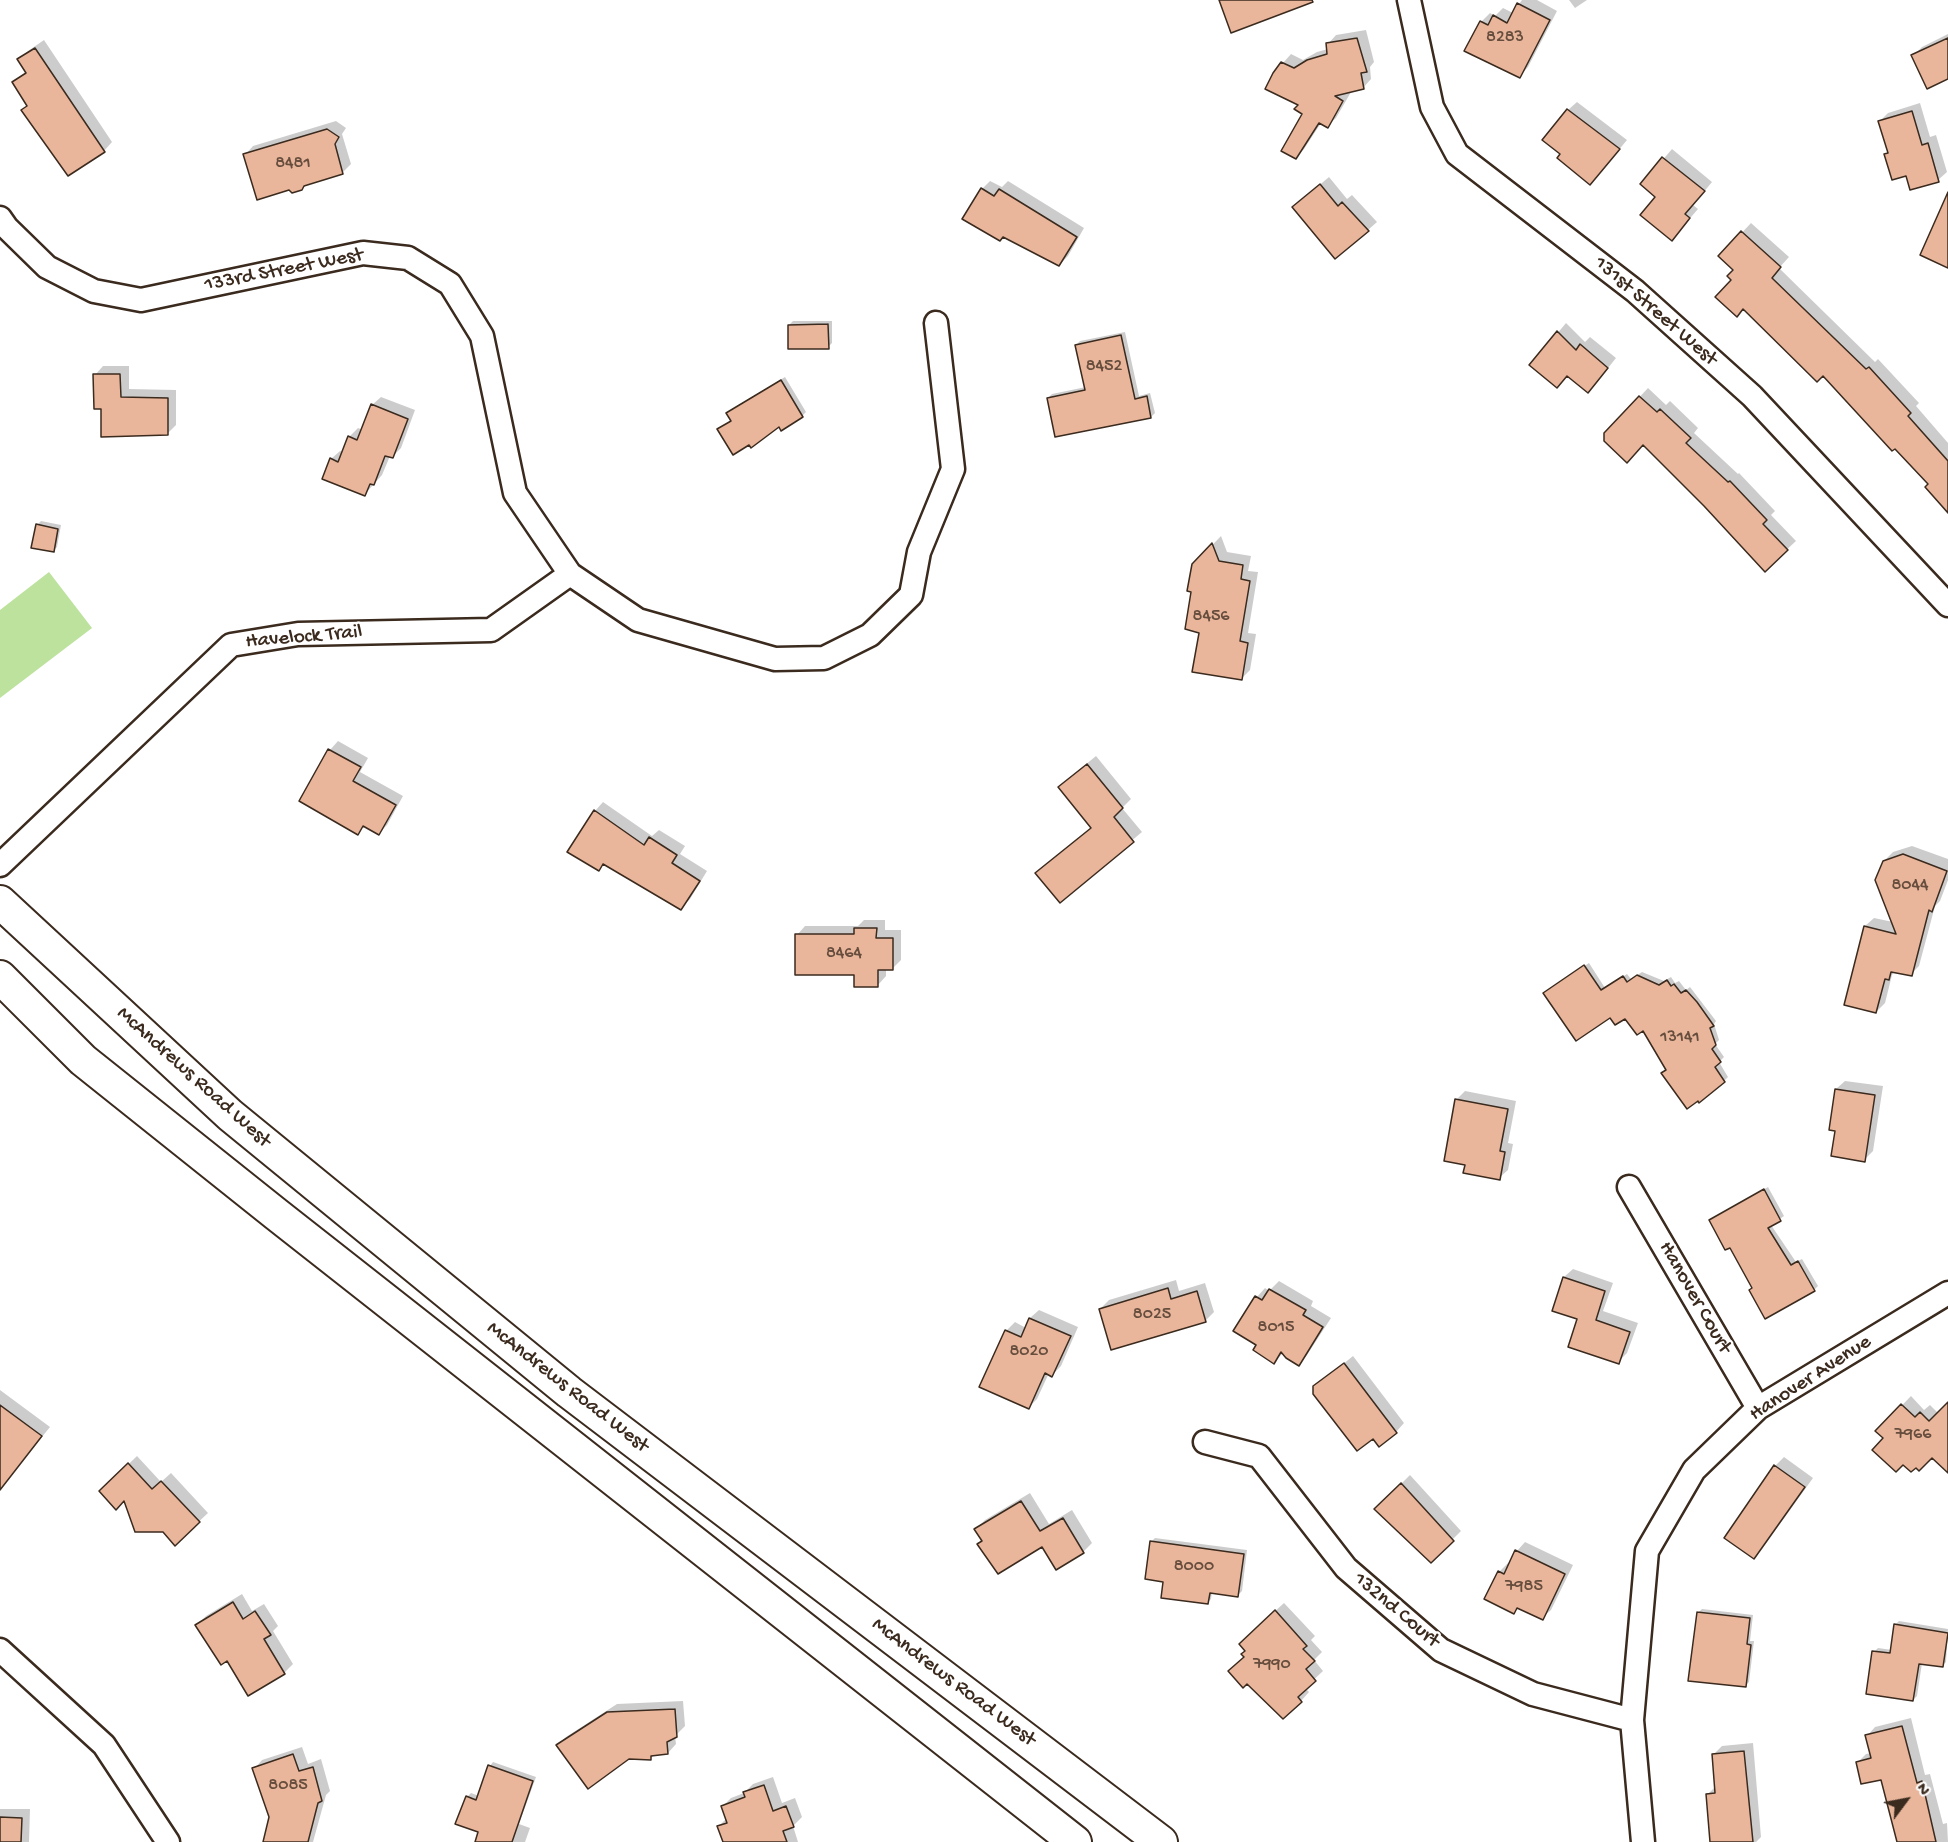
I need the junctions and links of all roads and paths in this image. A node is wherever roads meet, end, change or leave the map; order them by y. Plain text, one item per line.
1 (1409, 0) edge
2 (0, 218) edge
3 (936, 323) dead end
4 (570, 574) junction
5 (1948, 606) edge
6 (0, 865) edge
7 (0, 902) edge
8 (0, 977) edge
9 (1629, 1187) dead end
10 (1948, 1293) edge
11 (1758, 1408) junction
12 (1205, 1442) dead end
13 (0, 1650) edge
14 (1632, 1720) junction
15 (168, 1842) edge
16 (1076, 1842) edge
17 (1161, 1842) edge
18 (1643, 1842) edge

1 - 5 street, 131st Street West
2 - 4 street, 133rd Street West
3 - 4 street
4 - 6 street, Havelock Trail
7 - 17 main road, McAndrews Road West
8 - 16 main road, McAndrews Road West
9 - 11 street, Hanover Court
10 - 11 street, Hanover Avenue
11 - 14 street, Hanover Avenue
12 - 14 street, 132nd Court
13 - 15 street
14 - 18 street, Hanover Avenue

